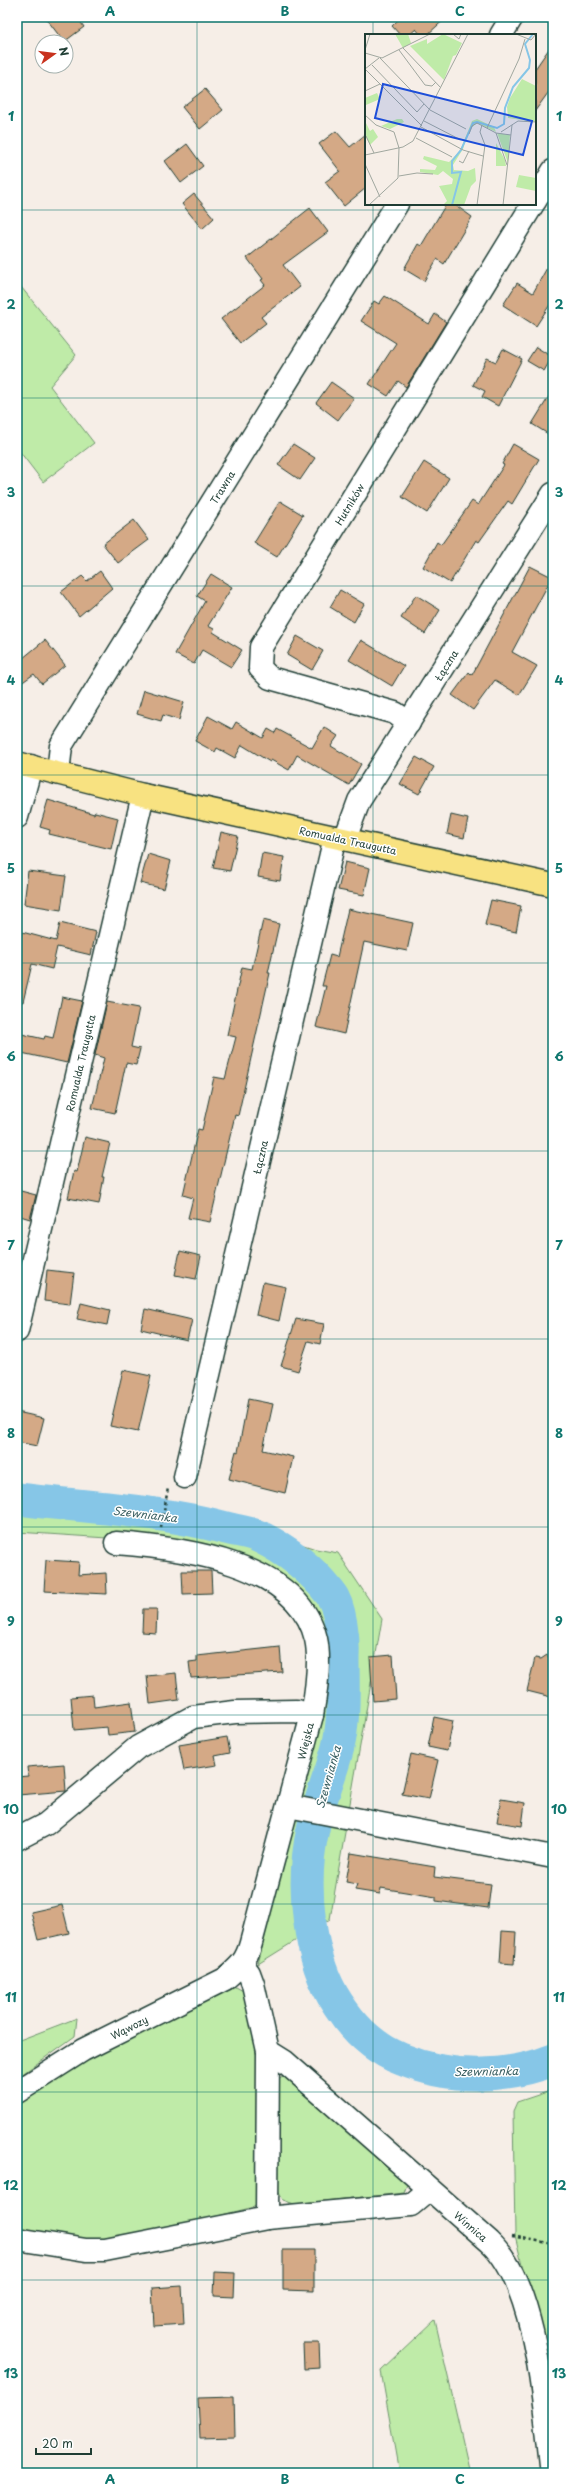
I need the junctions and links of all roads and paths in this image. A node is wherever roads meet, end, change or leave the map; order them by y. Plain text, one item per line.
1 (512, 17) edge
2 (502, 34) edge
3 (553, 171) edge
4 (536, 199) edge
5 (396, 205) edge
6 (532, 205) edge
7 (553, 494) edge
8 (409, 723) junction
9 (24, 764) edge
10 (58, 773) junction
11 (143, 795) junction
12 (17, 817) edge
13 (340, 838) junction
14 (553, 885) edge
15 (17, 1331) edge
16 (185, 1477) dead end
17 (167, 1492) dead end
18 (116, 1543) dead end
19 (157, 1546) junction
20 (312, 1715) junction
21 (288, 1806) junction
22 (17, 1840) edge
23 (553, 1857) edge
24 (242, 1964) junction
25 (268, 2051) junction
26 (17, 2092) edge
27 (429, 2190) junction
28 (267, 2218) junction
29 (17, 2239) edge
30 (490, 2242) junction
31 (553, 2244) edge
32 (552, 2473) edge

1 - 2 street
3 - 4 street
5 - 10 street, Trawna
6 - 8 street, Hutników
7 - 8 street, Łączna
8 - 13 street, Łączna
9 - 10 main road, Romualda Traugutta
9 - 12 street
10 - 11 main road, Romualda Traugutta
11 - 13 main road, Romualda Traugutta
11 - 15 street, Romualda Traugutta
13 - 14 main road, Romualda Traugutta
13 - 16 street, Łączna
17 - 19 path
18 - 19 street
19 - 20 street
20 - 21 street, Wiejska
20 - 22 street, Wiejska
21 - 23 street
21 - 24 street, Wąwozy
24 - 25 street
24 - 26 street, Wąwozy
25 - 27 street, Winnica
25 - 28 street
27 - 28 street
27 - 30 street, Winnica
28 - 29 street
30 - 31 path
30 - 32 street, Winnica

